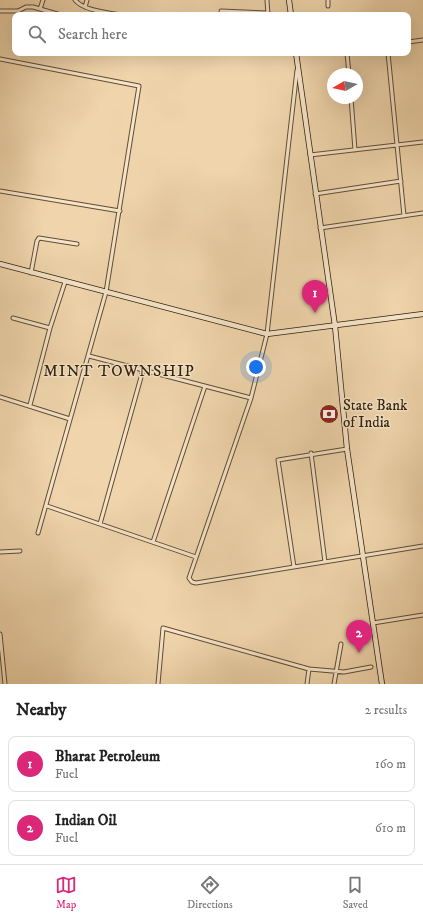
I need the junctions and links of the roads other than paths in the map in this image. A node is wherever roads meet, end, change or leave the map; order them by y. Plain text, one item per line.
1 (43, 0) edge
2 (75, 0) edge
3 (87, 0) edge
4 (267, 0) edge
5 (289, 0) edge
6 (328, 0) edge
7 (328, 6) dead end
8 (85, 7) junction
9 (40, 9) junction
10 (0, 11) edge
11 (221, 11) dead end
12 (50, 12) edge
13 (107, 12) edge
14 (237, 12) edge
15 (268, 12) edge
16 (291, 12) edge
17 (423, 40) edge
18 (411, 42) edge
19 (296, 56) edge
20 (347, 56) edge
21 (388, 56) edge
22 (0, 59) edge
23 (298, 66) junction
24 (348, 68) edge
25 (351, 104) edge
26 (423, 142) edge
27 (397, 145) junction
28 (355, 150) junction
29 (310, 155) junction
30 (401, 181) junction
31 (0, 191) edge
32 (315, 194) junction
33 (120, 211) junction
34 (423, 213) edge
35 (404, 216) junction
36 (320, 228) junction
37 (77, 244) dead end
38 (0, 264) edge
39 (31, 273) junction
40 (65, 282) junction
41 (106, 292) junction
42 (423, 314) edge
43 (13, 318) dead end
44 (335, 326) junction
45 (50, 328) junction
46 (267, 334) junction
47 (89, 356) junction
48 (143, 370) junction
49 (205, 386) junction
50 (0, 397) edge
51 (251, 398) junction
52 (30, 405) junction
53 (70, 419) junction
54 (347, 449) junction
55 (312, 453) junction
56 (47, 506) junction
57 (100, 524) junction
58 (38, 533) dead end
59 (153, 542) junction
60 (423, 546) edge
61 (20, 551) dead end
62 (0, 552) edge
63 (364, 556) junction
64 (196, 558) junction
65 (325, 562) junction
66 (294, 567) junction
67 (423, 615) edge
68 (373, 623) junction
69 (0, 634) edge
70 (341, 644) dead end
71 (371, 667) dead end
72 (309, 669) junction
73 (336, 672) junction
74 (5, 684) edge
75 (158, 684) edge
76 (307, 684) edge
77 (334, 684) edge
78 (382, 684) edge

1 - 9 street
2 - 8 street
3 - 8 street
4 - 15 street
5 - 16 street
6 - 7 street
8 - 13 street
9 - 10 street
9 - 12 street
11 - 14 street
17 - 18 street
19 - 23 street
20 - 24 street
21 - 27 street
22 - 33 street
23 - 29 street
23 - 46 street
25 - 28 street
26 - 27 street
27 - 28 street
27 - 30 street
28 - 29 street
29 - 32 street
30 - 32 street
30 - 35 street
31 - 33 street
32 - 36 street
33 - 41 street
34 - 35 street
35 - 36 street
36 - 44 street
37 - 39 street
38 - 39 street
39 - 40 street
40 - 41 street
40 - 45 street
41 - 46 street
41 - 47 street
42 - 44 street
43 - 45 street
44 - 46 street
44 - 54 street
45 - 52 street
46 - 51 street
47 - 48 street
47 - 53 street
48 - 49 street
48 - 57 street
49 - 51 street
49 - 59 street
50 - 52 street
51 - 64 street
52 - 53 street
53 - 56 street
54 - 55 street
54 - 63 street
55 - 65 street
55 - 66 street
56 - 57 street
56 - 58 street
57 - 59 street
59 - 64 street
60 - 63 street
61 - 62 street
63 - 65 street
63 - 68 street
64 - 66 street
65 - 66 street
67 - 68 street
68 - 78 street
69 - 74 street
70 - 73 street
71 - 73 street
72 - 73 street
72 - 75 street
72 - 76 street
73 - 77 street

